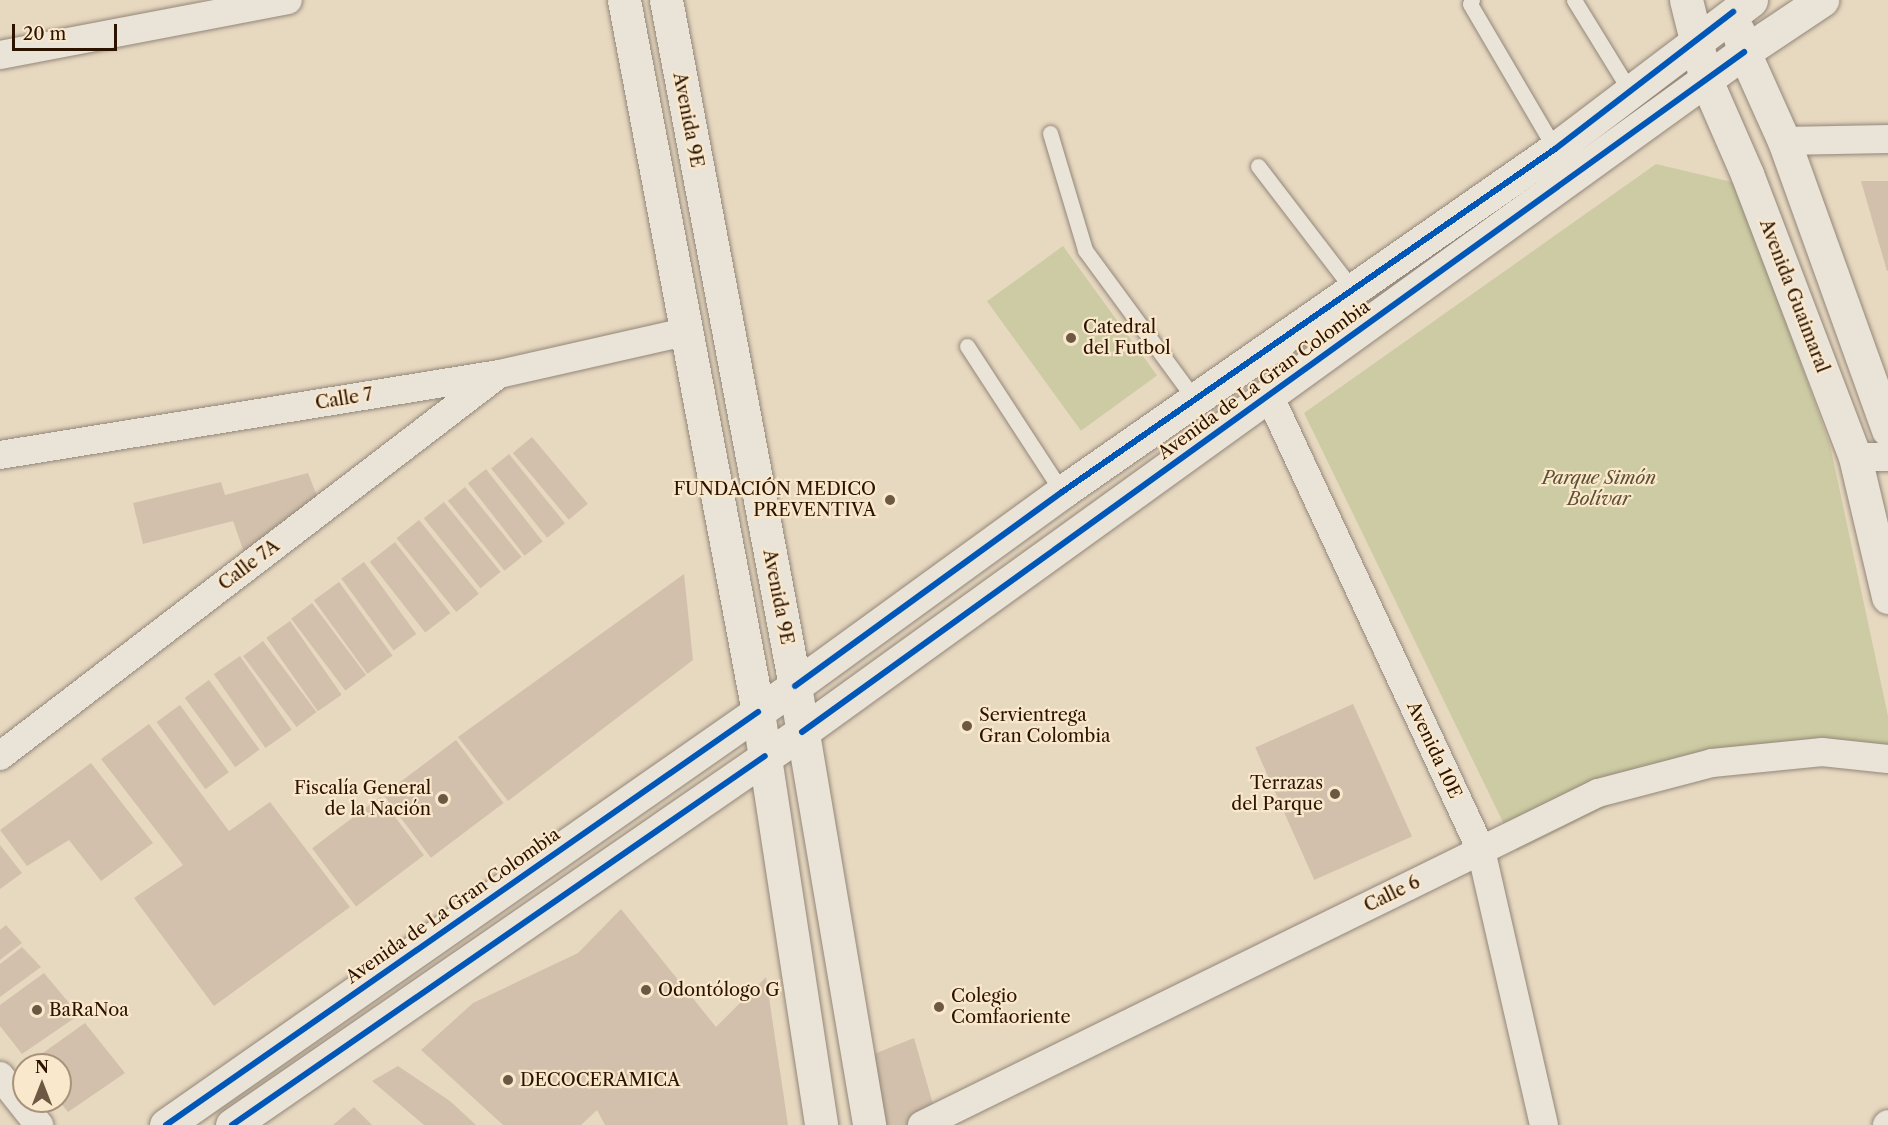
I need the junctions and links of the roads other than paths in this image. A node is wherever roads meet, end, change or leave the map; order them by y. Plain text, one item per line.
1 (288, 0) edge
2 (624, 0) edge
3 (666, 0) edge
4 (1472, 0) edge
5 (1574, 0) edge
6 (1686, 0) edge
7 (1822, 0) edge
8 (1738, 4) edge
9 (215, 6) edge
10 (1695, 41) junction
11 (1743, 52) junction
12 (0, 55) edge
13 (1706, 80) junction
14 (1630, 91) junction
15 (1050, 134) dead end
16 (1888, 139) edge
17 (1784, 141) junction
18 (1555, 149) junction
19 (1258, 166) dead end
20 (1353, 290) junction
21 (686, 332) junction
22 (967, 346) dead end
23 (499, 374) junction
24 (1269, 395) junction
25 (1195, 400) junction
26 (1888, 430) edge
27 (0, 455) edge
28 (1855, 457) junction
29 (1888, 457) edge
30 (1062, 492) junction
31 (1888, 597) edge
32 (795, 686) junction
33 (758, 712) junction
34 (802, 732) junction
35 (0, 756) edge
36 (765, 756) junction
37 (1888, 759) edge
38 (1480, 850) junction
39 (0, 1076) edge
40 (39, 1125) edge
41 (166, 1125) edge
42 (232, 1125) edge
43 (821, 1125) edge
44 (869, 1125) edge
45 (922, 1125) edge
46 (1544, 1125) edge

1 - 9 street
2 - 21 street
3 - 32 street, Avenida 9E
4 - 18 lane
5 - 14 lane
6 - 10 street, Avenida Guaimaral
7 - 11 street, Avenida de La Gran Colombia
8 - 10 street, Avenida de La Gran Colombia
8 - 11 street
9 - 12 street
10 - 13 street, Avenida Guaimaral
10 - 14 street, Avenida de La Gran Colombia
11 - 13 street, Avenida de La Gran Colombia
11 - 17 street
13 - 24 street, Avenida de La Gran Colombia
13 - 28 street, Avenida Guaimaral
14 - 18 street, Avenida de La Gran Colombia
15 - 25 lane
16 - 17 street
17 - 26 street
18 - 20 street, Avenida de La Gran Colombia
19 - 20 lane
20 - 25 street, Avenida de La Gran Colombia
21 - 23 street, Calle 7
21 - 33 street
22 - 30 lane
23 - 27 street, Calle 7
23 - 35 street, Calle 7A
24 - 34 street, Avenida de La Gran Colombia
24 - 38 street, Avenida 10E
25 - 30 street, Avenida de La Gran Colombia
28 - 29 street
28 - 31 street, Avenida Guaimaral
30 - 32 street, Avenida de La Gran Colombia
32 - 33 street, Avenida de La Gran Colombia
32 - 34 street, Avenida 9E
33 - 36 street
33 - 41 street, Avenida de La Gran Colombia
34 - 36 street, Avenida de La Gran Colombia
34 - 44 street, Avenida 9E
36 - 42 street, Avenida de La Gran Colombia
36 - 43 street
37 - 38 street, Calle 6
38 - 45 street, Calle 6
38 - 46 street, Avenida 10E
39 - 40 street

